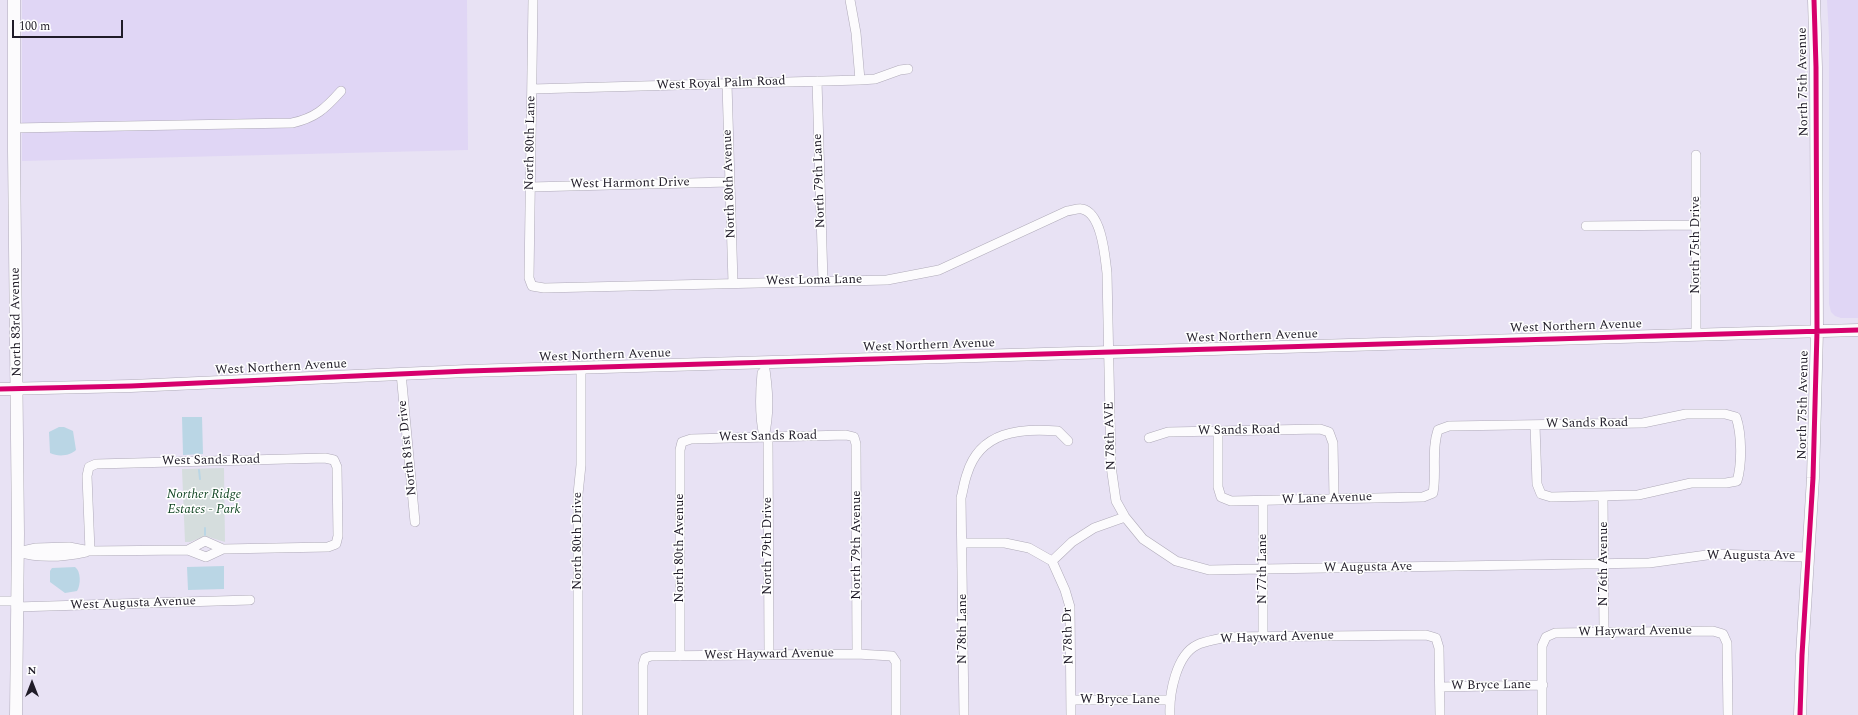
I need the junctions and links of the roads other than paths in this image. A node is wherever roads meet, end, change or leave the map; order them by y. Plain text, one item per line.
1 (14, 0) edge
2 (533, 0) edge
3 (850, 0) edge
4 (1814, 0) edge
5 (908, 69) dead end
6 (860, 80) junction
7 (817, 81) junction
8 (727, 84) junction
9 (532, 89) junction
10 (340, 91) dead end
11 (14, 128) junction
12 (1696, 155) dead end
13 (729, 182) junction
14 (530, 187) junction
15 (1696, 225) junction
16 (1586, 226) dead end
17 (823, 281) junction
18 (733, 283) junction
19 (532, 286) joint
20 (1858, 330) edge
21 (1817, 331) junction
22 (1696, 334) junction
23 (1108, 352) junction
24 (764, 363) junction
25 (581, 368) junction
26 (401, 373) junction
27 (18, 388) junction
28 (0, 389) edge
29 (1535, 425) junction
30 (1218, 431) junction
31 (766, 437) junction
32 (854, 437) joint
33 (1149, 438) dead end
34 (1068, 441) dead end
35 (682, 442) joint
36 (1433, 493) joint
37 (1603, 496) junction
38 (1334, 498) junction
39 (1263, 501) junction
40 (1125, 517) junction
41 (415, 522) dead end
42 (963, 543) junction
43 (223, 549) junction
44 (188, 550) junction
45 (90, 551) junction
46 (18, 552) junction
47 (1807, 557) junction
48 (1052, 561) junction
49 (1605, 564) junction
50 (1262, 570) junction
51 (250, 600) dead end
52 (0, 601) edge
53 (16, 604) junction
54 (1604, 632) junction
55 (1263, 638) junction
56 (857, 654) junction
57 (769, 655) junction
58 (680, 656) junction
59 (1543, 685) junction
60 (1440, 687) junction
61 (1070, 700) junction
62 (1169, 700) junction
63 (16, 715) edge
64 (578, 715) edge
65 (643, 715) edge
66 (896, 715) edge
67 (964, 715) edge
68 (1071, 715) edge
69 (1170, 715) edge
70 (1440, 715) edge
71 (1542, 715) edge
72 (1728, 715) edge
73 (1800, 715) edge

1 - 11 main road, North 83rd Avenue
2 - 9 street, North 80th Lane
3 - 6 street
4 - 21 main road, North 75th Avenue
5 - 6 street, West Royal Palm Road
6 - 7 street, West Royal Palm Road
7 - 8 street, West Royal Palm Road
7 - 17 street, North 79th Lane
8 - 9 street, West Royal Palm Road
8 - 13 street, North 80th Avenue
9 - 14 street, North 80th Lane
10 - 11 street
11 - 27 main road, North 83rd Avenue
12 - 15 street, North 75th Drive
13 - 14 street, West Harmont Drive
13 - 18 street, North 80th Avenue
14 - 19 street, North 80th Lane
15 - 16 street
15 - 22 street, North 75th Drive
17 - 18 street, West Loma Lane
17 - 23 street, West Loma Lane
18 - 19 street, West Loma Lane
20 - 21 main road, West Northern Avenue
21 - 22 main road, West Northern Avenue
21 - 47 main road, North 75th Avenue
22 - 23 main road, West Northern Avenue
23 - 24 main road, West Northern Avenue
23 - 40 street, N 78th AVE
24 - 25 main road, West Northern Avenue
24 - 31 street, North 79th Drive
25 - 26 main road, West Northern Avenue
25 - 64 street, North 80th Drive
26 - 27 main road, West Northern Avenue
26 - 41 street, North 81st Drive
27 - 28 main road, West Northern Avenue
27 - 46 main road, North 83rd Avenue
29 - 36 street, W Sands Road
29 - 37 street
29 - 37 street, W Sands Road
30 - 33 street, W Sands Road
30 - 38 street, W Sands Road
30 - 39 street, W Lane Avenue
31 - 32 street, West Sands Road
31 - 35 street, West Sands Road
31 - 57 street, North 79th Drive
32 - 56 street, North 79th Avenue
34 - 42 street
35 - 58 street, North 80th Avenue
36 - 38 street, W Lane Avenue
37 - 49 street, N 76th Avenue
38 - 39 street, W Lane Avenue
39 - 50 street, N 77th Lane
40 - 48 street
40 - 50 street, W Augusta Ave
42 - 48 street
42 - 67 street, N 78th Lane
43 - 44 street
43 - 44 street
43 - 45 street, West Sands Road
44 - 45 street
45 - 46 street
46 - 53 main road, North 83rd Avenue
47 - 49 street, W Augusta Ave
47 - 73 main road, North 75th Avenue
48 - 61 street, N 78th Dr
49 - 50 street, W Augusta Ave
49 - 54 street, N 76th Avenue
50 - 55 street, N 77th Lane
51 - 53 street, West Augusta Avenue
52 - 53 street, West Augusta Avenue
53 - 63 main road, North 83rd Avenue
54 - 59 street, W Hayward Avenue
54 - 72 street, W Hayward Avenue
55 - 60 street, W Hayward Avenue
55 - 62 street, W Hayward Avenue
56 - 57 street, West Hayward Avenue
56 - 66 street, West Hayward Avenue
57 - 58 street, West Hayward Avenue
58 - 65 street, West Hayward Avenue
59 - 60 street, W Bryce Lane
59 - 71 street
60 - 70 street
61 - 62 street, W Bryce Lane
61 - 68 street, N 78th Dr
62 - 69 street, W Hayward Avenue

